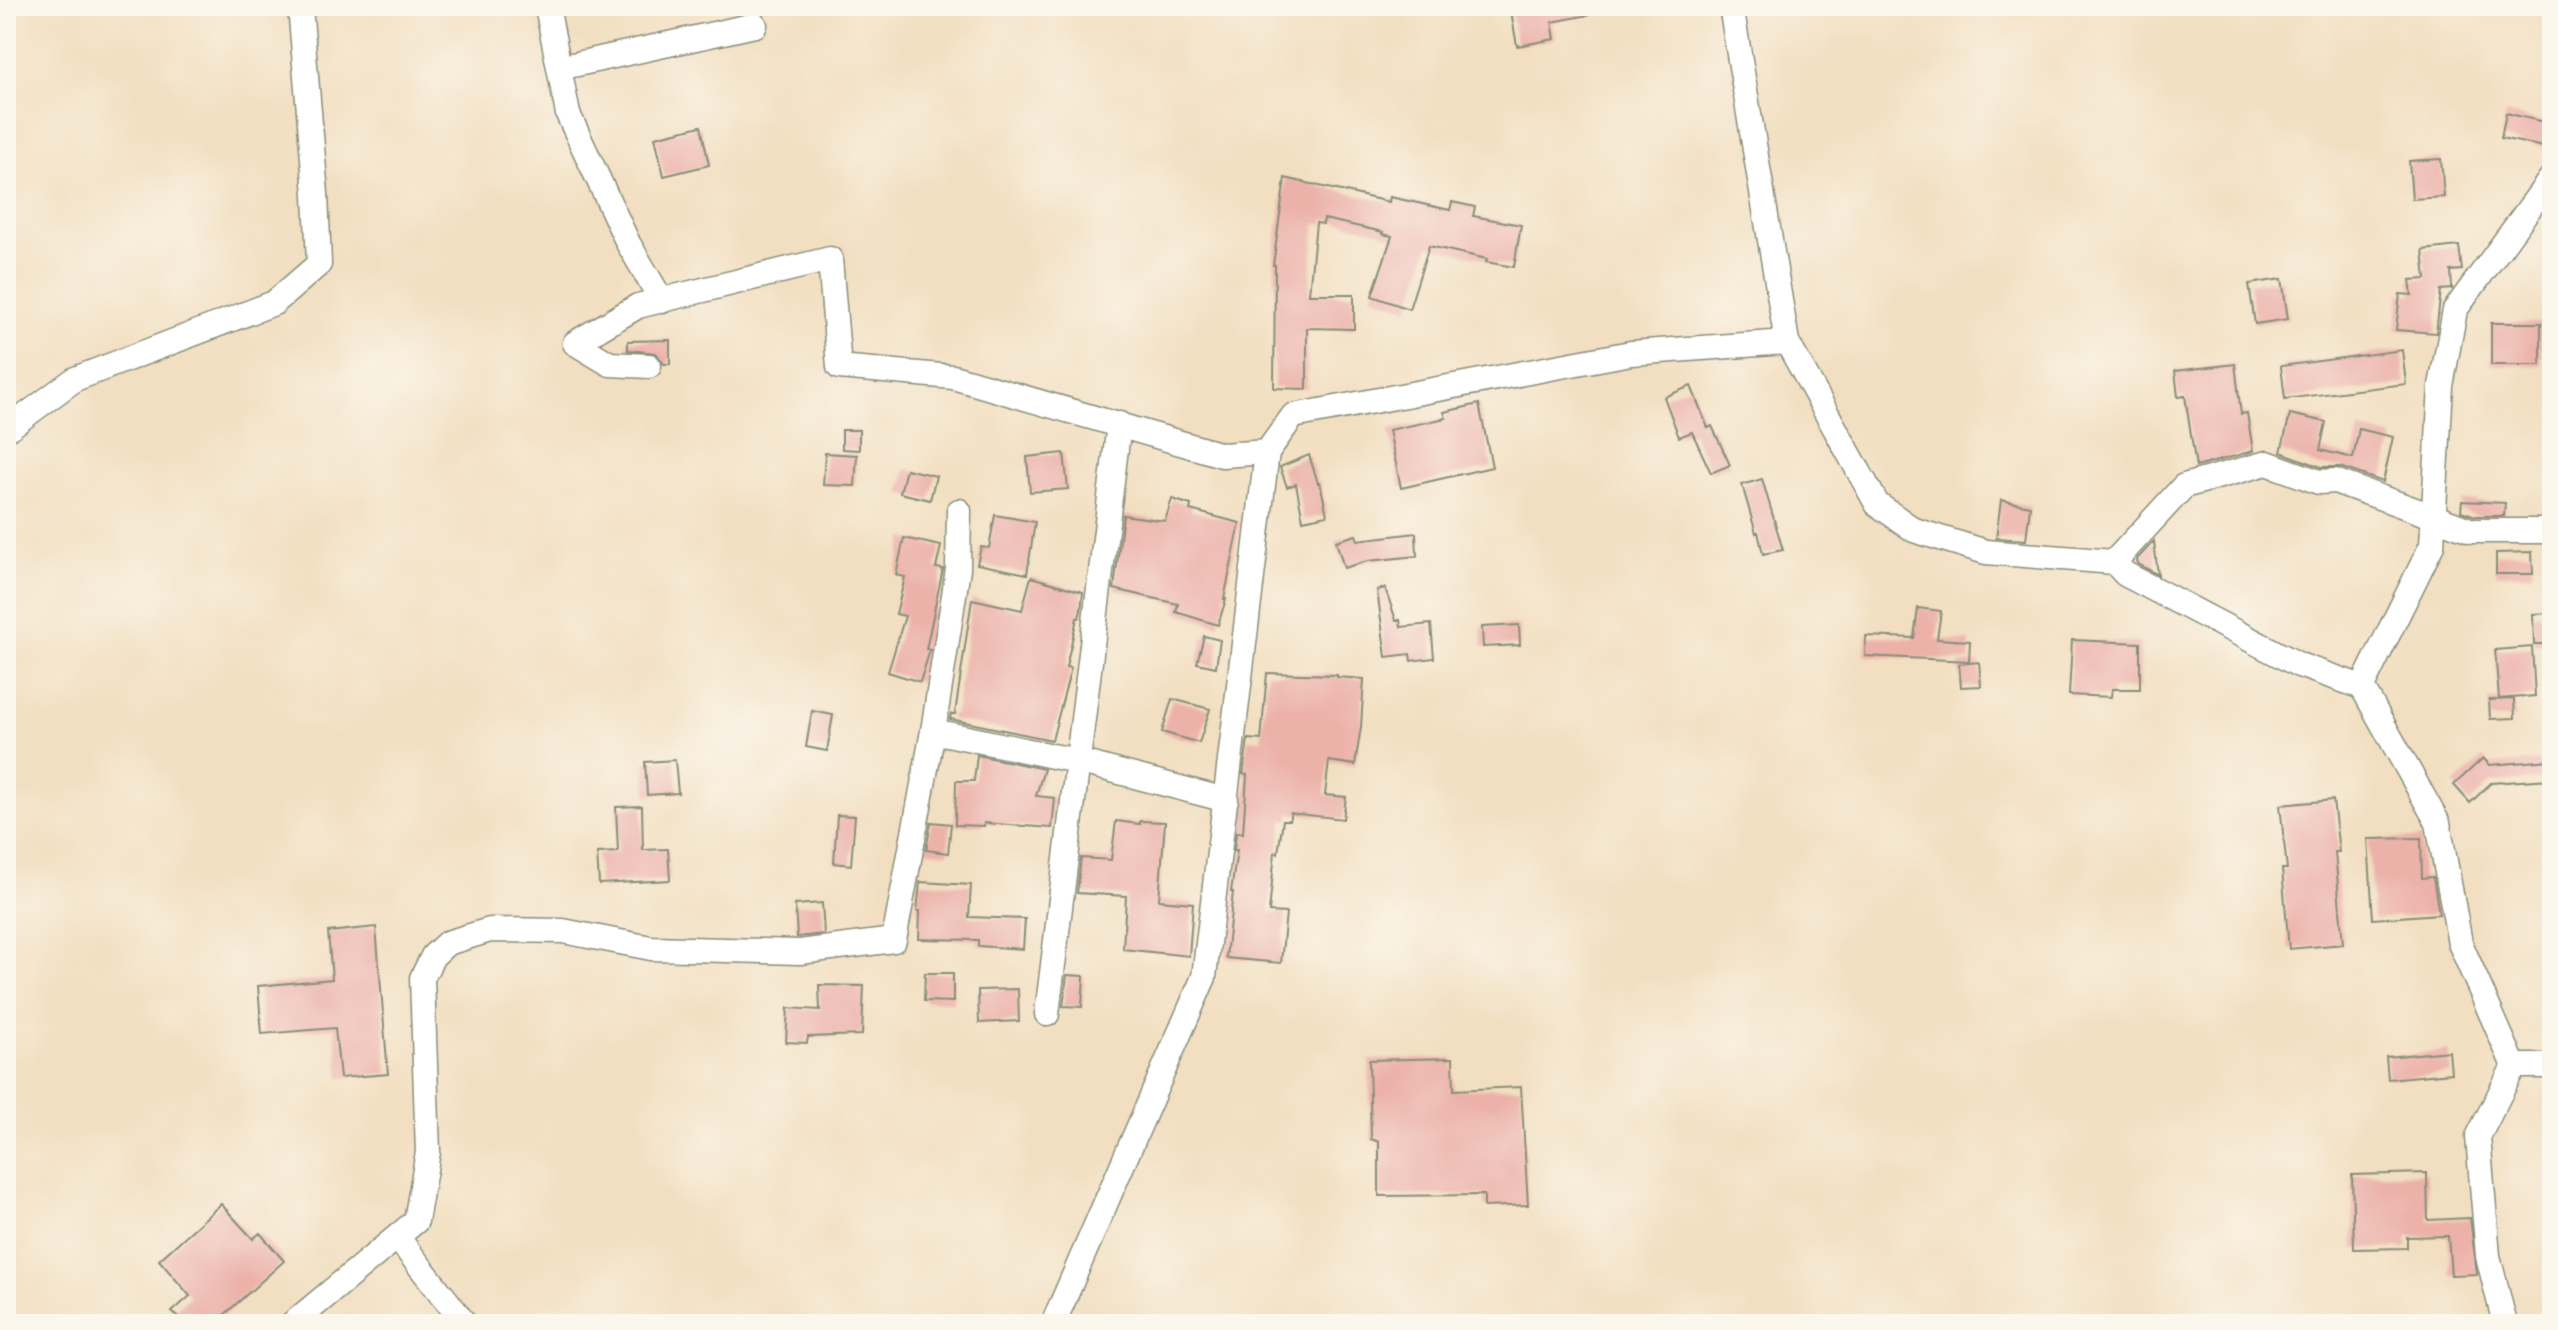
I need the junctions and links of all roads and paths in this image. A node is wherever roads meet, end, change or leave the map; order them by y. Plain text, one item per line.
1 (300, 6) edge
2 (547, 6) edge
3 (1731, 6) edge
4 (755, 25) dead end
5 (559, 68) junction
6 (2552, 177) edge
7 (662, 301) junction
8 (1787, 342) junction
9 (649, 366) dead end
10 (1119, 424) junction
11 (6, 430) edge
12 (1267, 452) junction
13 (959, 511) dead end
14 (2433, 518) junction
15 (2552, 531) edge
16 (2114, 562) junction
17 (2362, 687) junction
18 (933, 731) junction
19 (1077, 761) junction
20 (1226, 800) junction
21 (1047, 1014) dead end
22 (2514, 1066) junction
23 (2552, 1066) edge
24 (397, 1237) junction
25 (292, 1324) edge
26 (465, 1324) edge
27 (1053, 1324) edge
28 (2505, 1324) edge

1 - 11 street
2 - 5 street
3 - 8 street
4 - 5 street
5 - 7 street
6 - 14 street
7 - 9 street
7 - 10 street
8 - 12 street
8 - 16 street
10 - 12 street
10 - 19 street
12 - 20 street
13 - 18 street
14 - 15 street
14 - 16 street
14 - 17 street
16 - 17 street
17 - 22 street
18 - 19 street
18 - 24 street
19 - 20 street
19 - 21 street
20 - 27 street
22 - 23 street
22 - 28 street
24 - 25 street
24 - 26 street

